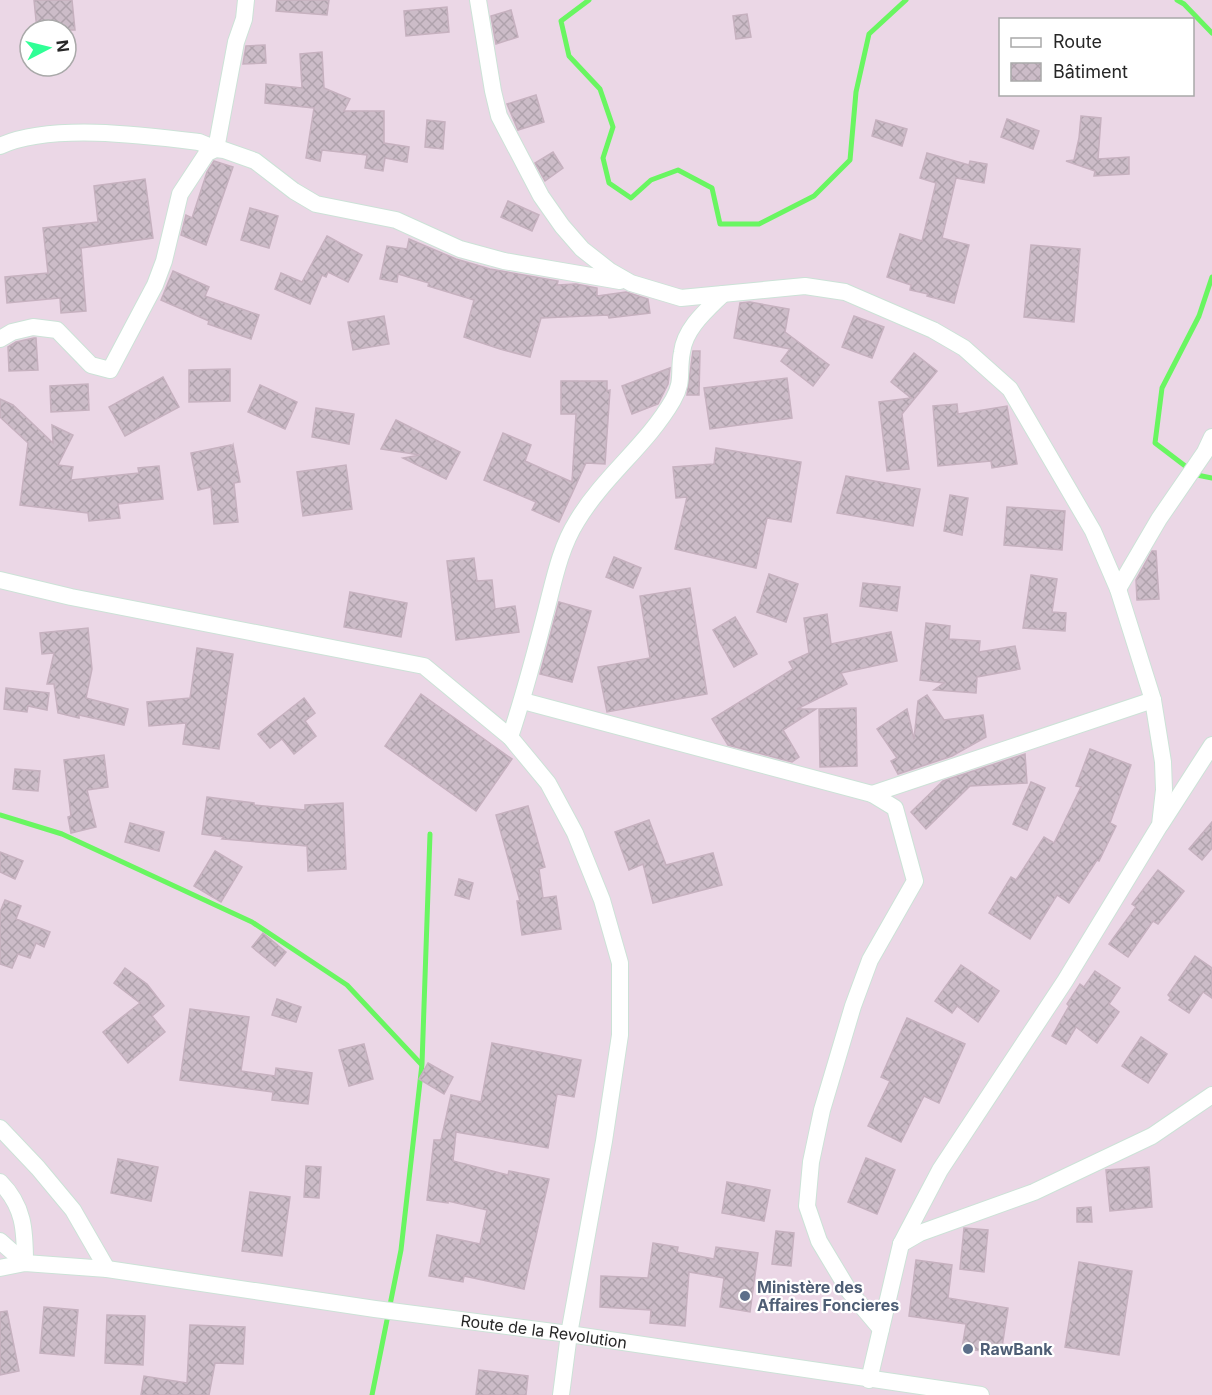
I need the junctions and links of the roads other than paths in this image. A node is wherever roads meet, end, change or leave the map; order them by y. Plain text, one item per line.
1 (246, 0) edge
2 (478, 0) edge
3 (0, 147) edge
4 (216, 149) junction
5 (631, 282) junction
6 (723, 294) junction
7 (0, 339) edge
8 (1212, 436) edge
9 (0, 580) edge
10 (1118, 589) junction
11 (523, 700) junction
12 (1153, 700) junction
13 (510, 737) junction
14 (1212, 745) edge
15 (872, 794) junction
16 (1160, 825) junction
17 (1212, 1095) edge
18 (0, 1128) edge
19 (0, 1182) edge
20 (0, 1241) edge
21 (901, 1244) junction
22 (25, 1263) junction
23 (0, 1268) edge
24 (107, 1269) junction
25 (881, 1329) junction
26 (569, 1334) junction
27 (869, 1380) junction
28 (561, 1395) edge
29 (981, 1395) edge

1 - 4 street
2 - 5 street
3 - 4 street
4 - 5 street
4 - 7 street
5 - 6 street
6 - 10 street
6 - 11 street
8 - 10 street
9 - 13 street
10 - 12 street
11 - 13 street
11 - 15 street
12 - 15 street
12 - 16 street
13 - 26 street
14 - 16 street
15 - 25 street
16 - 21 street
17 - 21 street
18 - 24 street
19 - 22 street
20 - 22 street
21 - 25 street
22 - 23 street, Route de la Revolution
22 - 24 street, Route de la Revolution
24 - 26 street, Route de la Revolution
25 - 27 street
26 - 27 street, Route de la Revolution
26 - 28 street
27 - 29 street, Route de la Revolution

